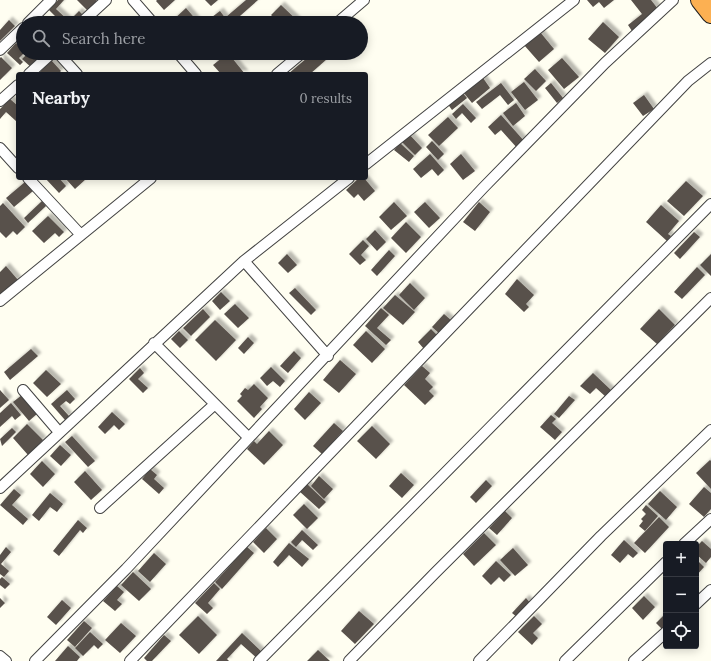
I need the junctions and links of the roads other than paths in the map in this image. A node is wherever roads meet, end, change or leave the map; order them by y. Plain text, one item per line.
1 (51, 0) edge
2 (106, 0) edge
3 (133, 0) edge
4 (364, 0) edge
5 (574, 0) edge
6 (673, 0) edge
7 (700, 0) edge
8 (711, 14) edge
9 (35, 16) edge
10 (89, 16) edge
11 (146, 16) edge
12 (345, 16) edge
13 (16, 35) edge
14 (0, 50) edge
15 (44, 60) edge
16 (64, 60) edge
17 (184, 60) edge
18 (294, 60) edge
19 (711, 63) edge
20 (31, 72) edge
21 (75, 72) edge
22 (194, 72) edge
23 (279, 72) edge
24 (16, 86) edge
25 (0, 101) edge
26 (0, 148) edge
27 (368, 162) edge
28 (16, 166) edge
29 (30, 180) edge
30 (149, 180) edge
31 (345, 180) edge
32 (711, 204) edge
33 (81, 236) junction
34 (244, 261) junction
35 (711, 298) edge
36 (0, 302) edge
37 (154, 343) junction
38 (328, 356) junction
39 (23, 390) dead end
40 (215, 404) junction
41 (711, 430) edge
42 (59, 432) junction
43 (248, 437) junction
44 (0, 487) edge
45 (100, 508) dead end
46 (711, 518) edge
47 (687, 541) edge
48 (663, 565) edge
49 (711, 590) edge
50 (699, 601) edge
51 (663, 635) edge
52 (0, 656) edge
53 (6, 661) edge
54 (35, 661) edge
55 (130, 661) edge
56 (259, 661) edge
57 (349, 661) edge
58 (479, 661) edge
59 (565, 661) edge
60 (634, 661) edge

1 - 9 street
2 - 10 street
3 - 11 street
4 - 12 street
5 - 27 street
6 - 38 street
7 - 8 highway
13 - 14 street
15 - 20 street
16 - 21 street
17 - 22 street
18 - 23 street
19 - 55 street
24 - 25 street
26 - 28 street
29 - 33 street
30 - 33 street
31 - 34 street
32 - 56 street
33 - 36 street
34 - 37 street
34 - 38 street
35 - 57 street
37 - 40 street
37 - 42 street
38 - 43 street
39 - 42 street
40 - 43 street
40 - 45 street
41 - 58 street
42 - 44 street
43 - 54 street
46 - 47 street
48 - 59 street
49 - 50 street
51 - 60 street
52 - 53 street

